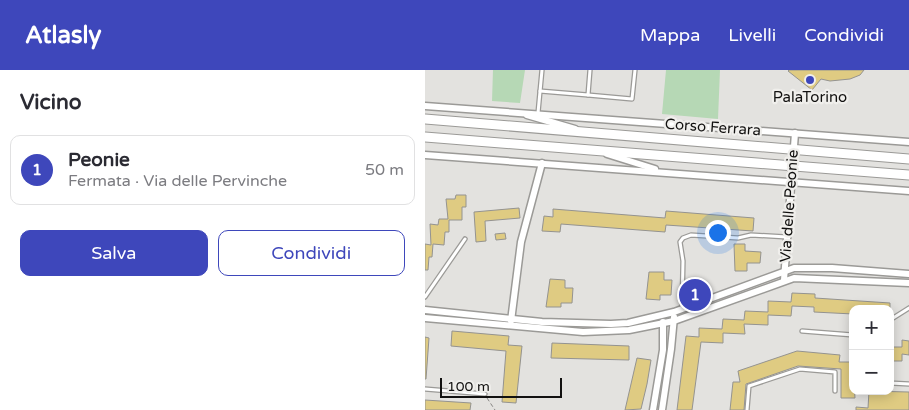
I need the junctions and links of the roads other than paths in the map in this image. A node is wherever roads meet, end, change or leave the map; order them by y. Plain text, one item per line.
1 (542, 70) edge
2 (590, 70) edge
3 (635, 70) edge
4 (540, 91) junction
5 (588, 96) junction
6 (425, 106) edge
7 (516, 112) junction
8 (538, 113) junction
9 (425, 119) edge
10 (583, 132) junction
11 (795, 133) junction
12 (425, 137) edge
13 (909, 142) edge
14 (793, 149) junction
15 (594, 150) junction
16 (425, 154) edge
17 (909, 159) edge
18 (542, 163) junction
19 (792, 166) junction
20 (664, 172) junction
21 (909, 175) edge
22 (791, 182) junction
23 (909, 191) edge
24 (787, 237) junction
25 (465, 238) dead end
26 (785, 270) junction
27 (909, 274) edge
28 (783, 280) junction
29 (909, 284) edge
30 (425, 297) edge
31 (909, 308) edge
32 (425, 310) edge
33 (682, 310) junction
34 (673, 312) junction
35 (663, 316) junction
36 (894, 317) edge
37 (425, 318) edge
38 (674, 321) junction
39 (511, 322) junction
40 (663, 324) junction
41 (542, 325) junction
42 (802, 331) dead end
43 (849, 335) edge
44 (894, 383) edge
45 (909, 384) edge
46 (425, 389) edge
47 (835, 391) dead end
48 (485, 394) road end
49 (653, 410) edge
50 (661, 410) edge
51 (747, 410) edge

1 - 4 lane
2 - 5 lane
3 - 5 lane
4 - 5 lane
4 - 8 lane
6 - 7 street, Corso Ferrara
7 - 8 street, Corso Ferrara
7 - 10 street, Corso Ferrara
8 - 11 street, Corso Ferrara
9 - 10 main road, Corso Ferrara
10 - 14 main road, Corso Ferrara
11 - 13 street, Corso Ferrara
11 - 14 street, Via delle Peonie
12 - 15 main road
14 - 17 main road, Corso Ferrara
14 - 19 street, Via delle Peonie
15 - 19 main road
15 - 20 street
16 - 18 street
18 - 20 street
18 - 39 street
19 - 21 main road
19 - 22 street, Via delle Peonie
20 - 22 street
22 - 23 street
22 - 24 street, Via delle Peonie
24 - 26 street, Via delle Peonie
24 - 33 lane
25 - 30 lane
26 - 27 street
26 - 28 street, Via delle Peonie
26 - 33 street
28 - 29 street
28 - 38 street
31 - 36 lane
32 - 39 street
33 - 34 street
34 - 35 street
34 - 38 street
35 - 40 street
35 - 41 street
37 - 39 street
38 - 40 street
38 - 50 street
39 - 41 street
40 - 41 street
40 - 49 street
42 - 43 lane
44 - 45 lane
46 - 48 lane
47 - 51 lane

